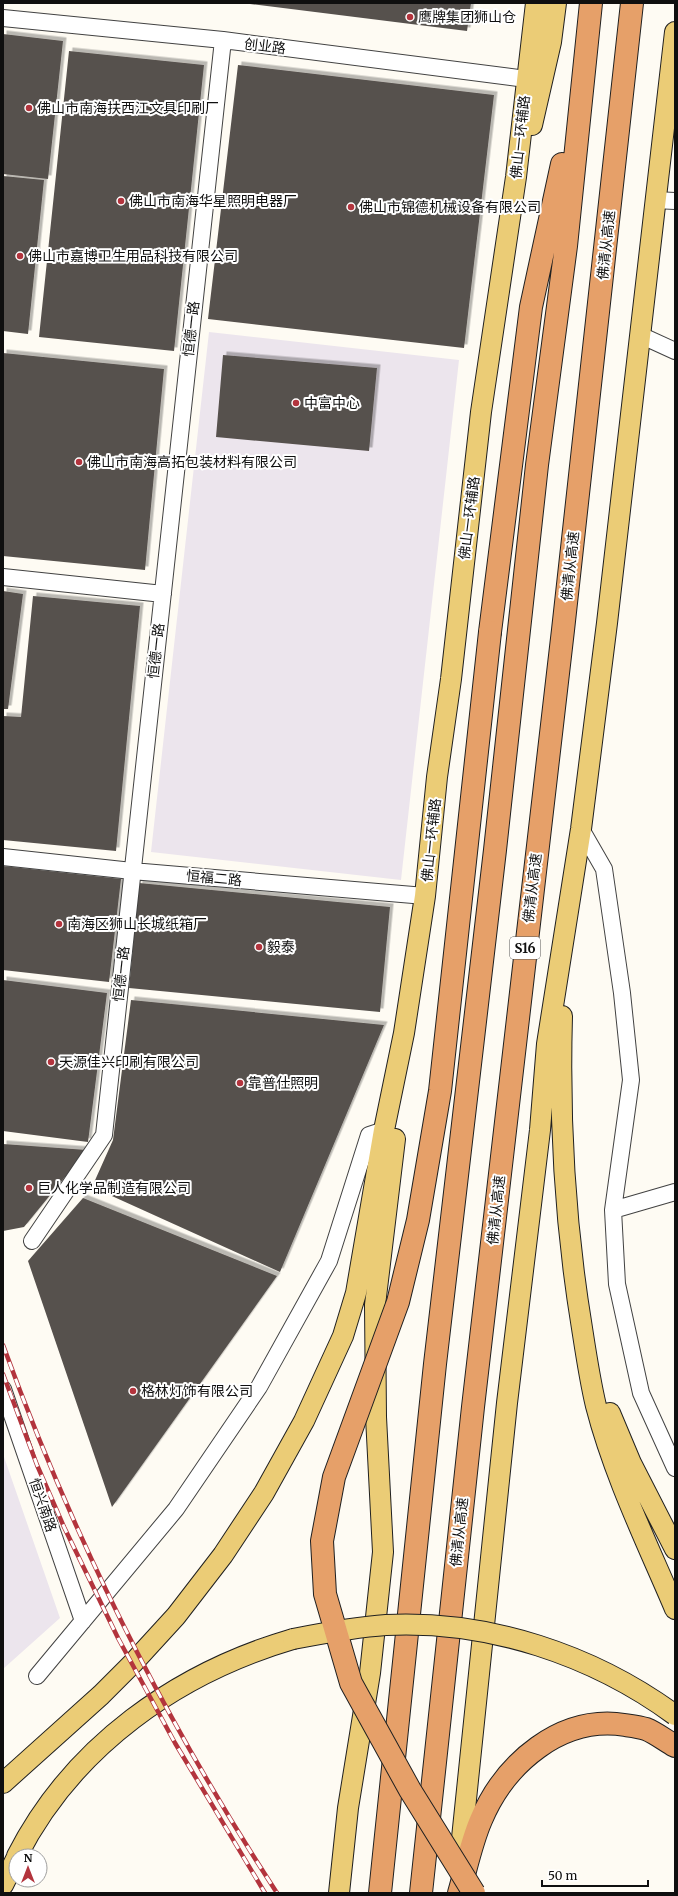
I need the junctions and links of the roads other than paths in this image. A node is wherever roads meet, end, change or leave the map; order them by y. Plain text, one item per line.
1 (536, 3) edge
2 (556, 3) edge
3 (591, 3) edge
4 (632, 3) edge
5 (3, 18) edge
6 (675, 32) edge
7 (223, 40) junction
8 (585, 63) junction
9 (526, 79) junction
10 (675, 95) edge
11 (666, 119) junction
12 (517, 172) junction
13 (655, 200) junction
14 (675, 202) edge
15 (640, 335) junction
16 (675, 351) edge
17 (3, 577) edge
18 (163, 594) junction
19 (580, 829) junction
20 (3, 857) edge
21 (132, 871) junction
22 (425, 896) junction
23 (565, 927) junction
24 (404, 1033) junction
25 (384, 1130) junction
26 (675, 1192) edge
27 (613, 1210) junction
28 (32, 1241) dead end
29 (582, 1325) junction
30 (3, 1389) edge
31 (675, 1468) edge
32 (675, 1549) edge
33 (675, 1609) edge
34 (83, 1621) junction
35 (37, 1676) dead end
36 (675, 1715) edge
37 (675, 1746) edge
38 (3, 1783) edge
39 (22, 1848) edge
40 (8, 1875) edge
41 (3, 1885) edge
42 (339, 1893) edge
43 (380, 1893) edge
44 (421, 1893) edge
45 (456, 1893) edge
46 (460, 1893) edge
47 (474, 1893) edge

1 - 9 main road, 佛山一环辅路
2 - 12 main road
3 - 8 highway
4 - 44 highway, 佛清从高速 / S16
5 - 7 street, 创业路
6 - 11 main road
7 - 9 street, 创业路
7 - 18 street, 恒德一路
8 - 43 highway
8 - 47 highway, bridge
9 - 12 main road, 佛山一环辅路
10 - 11 main road
11 - 13 main road
12 - 22 main road, 佛山一环辅路
13 - 14 street
13 - 15 main road
15 - 16 street
15 - 19 main road
17 - 18 street
18 - 21 street, 恒德一路
19 - 23 main road
19 - 27 street
20 - 21 street, 恒福二路
21 - 22 street, 恒福二路
21 - 28 street, 恒德一路
22 - 24 main road, 佛山一环辅路
23 - 29 main road
23 - 45 main road
24 - 25 main road
24 - 42 main road
25 - 34 street
25 - 38 main road
26 - 27 street
27 - 31 street
29 - 32 main road
29 - 33 main road
30 - 34 street, 恒兴南路
34 - 35 street
36 - 39 main road, bridge
37 - 46 highway
40 - 41 main road

